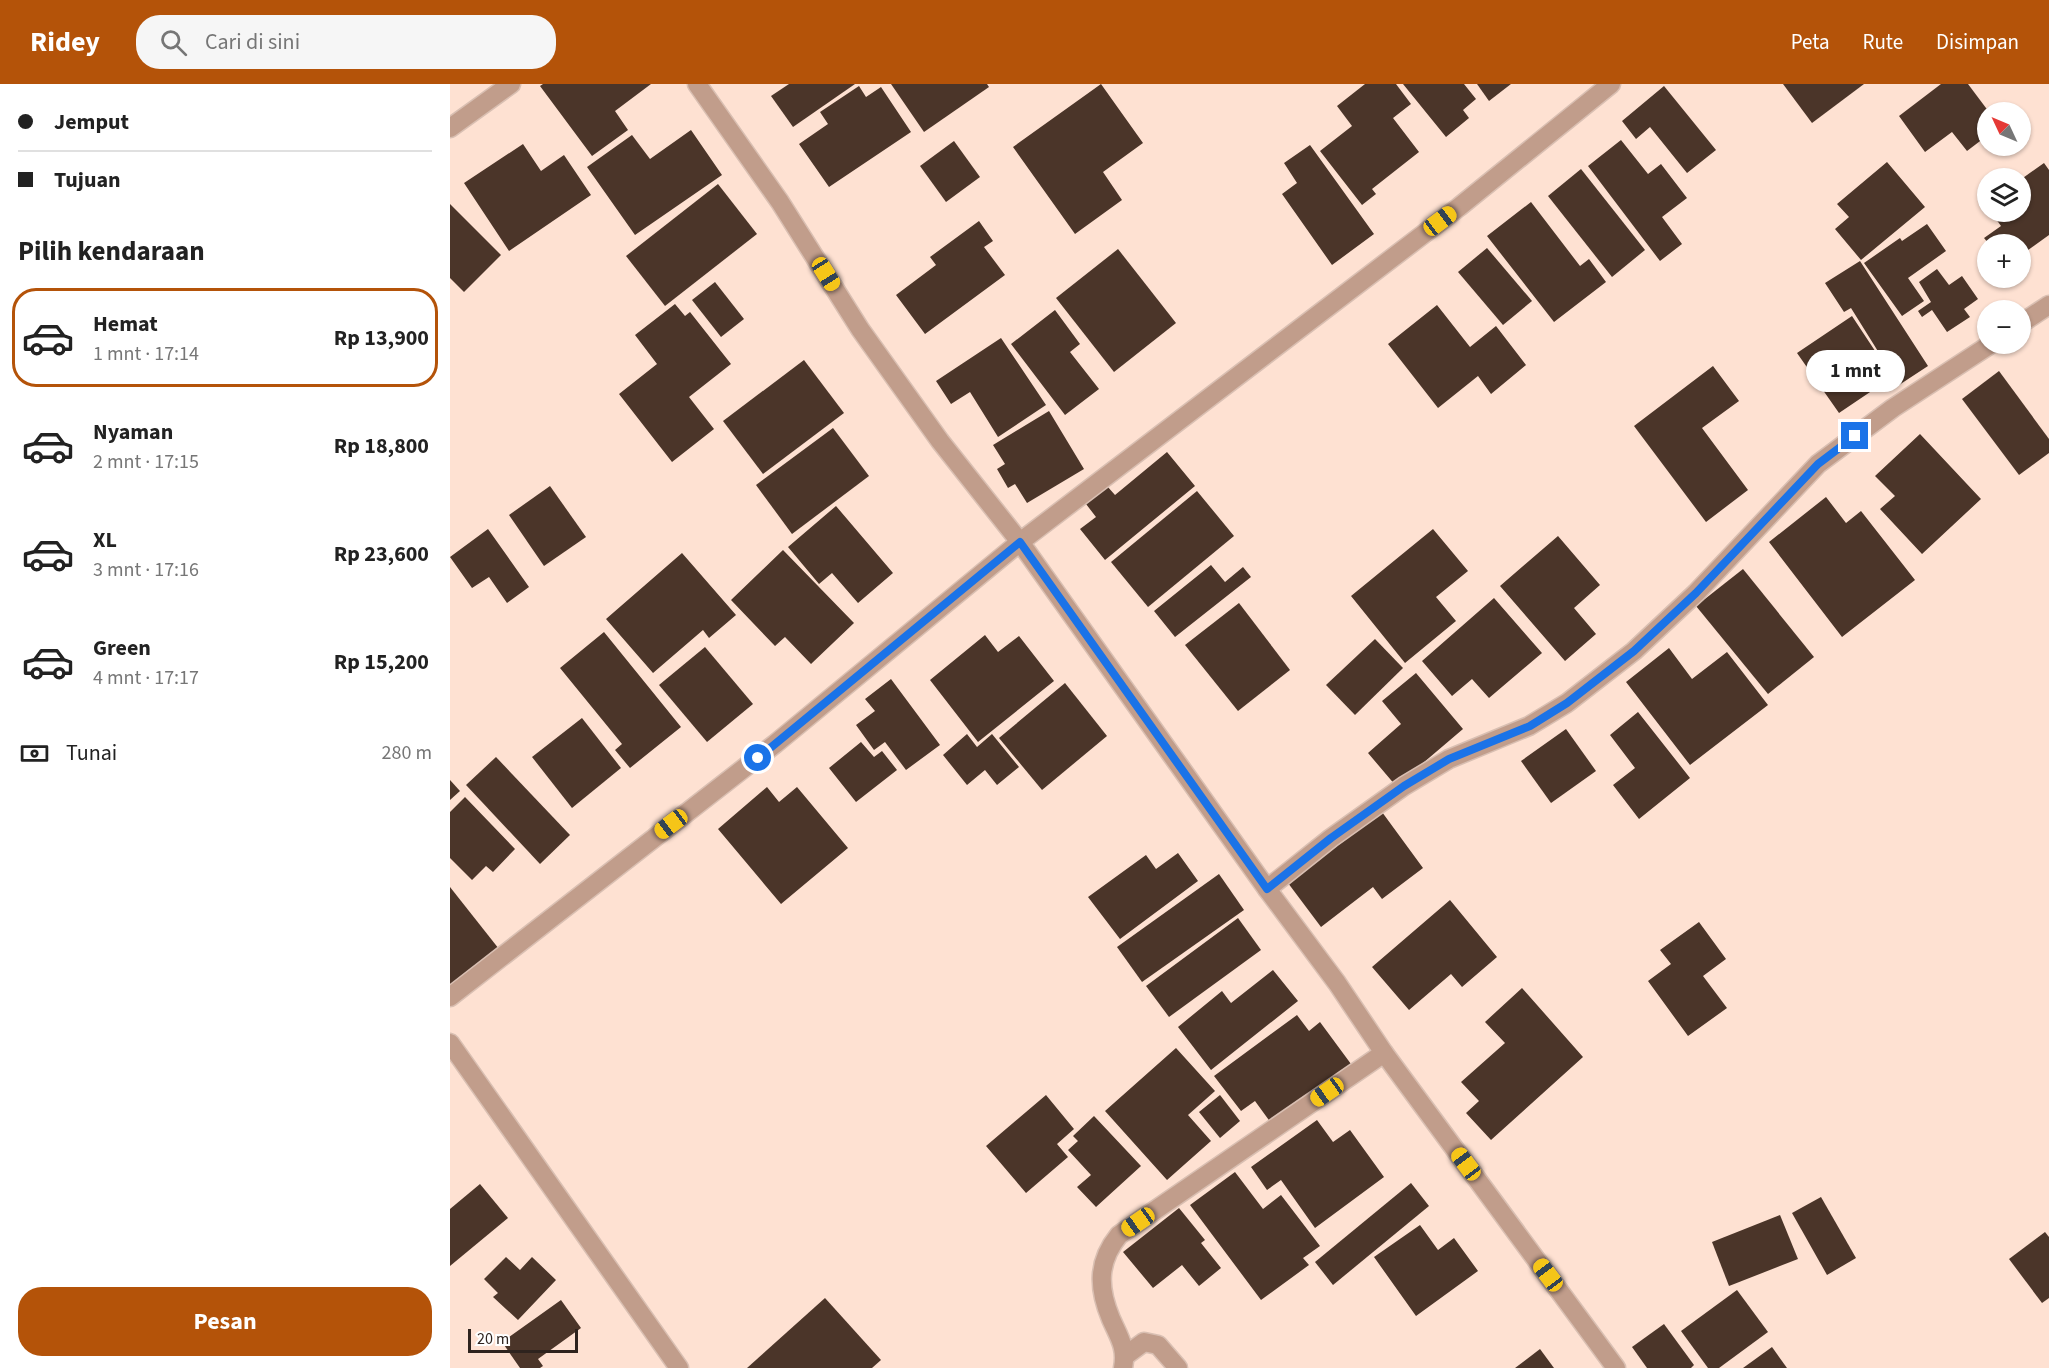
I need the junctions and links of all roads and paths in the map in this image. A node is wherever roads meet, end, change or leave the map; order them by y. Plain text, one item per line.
1 (511, 84) edge
2 (697, 84) edge
3 (1611, 84) edge
4 (450, 128) edge
5 (2049, 305) edge
6 (2031, 317) edge
7 (1977, 353) edge
8 (1020, 542) junction
9 (1267, 889) junction
10 (450, 997) edge
11 (450, 1043) edge
12 (1384, 1053) junction
13 (1124, 1362) edge
14 (679, 1368) edge
15 (1178, 1368) edge
16 (1616, 1368) edge

1 - 4 street
2 - 8 street
3 - 8 street
5 - 6 street
7 - 9 street
8 - 9 street
8 - 10 street
9 - 12 street
11 - 14 street
12 - 13 street
12 - 16 street
13 - 15 street

